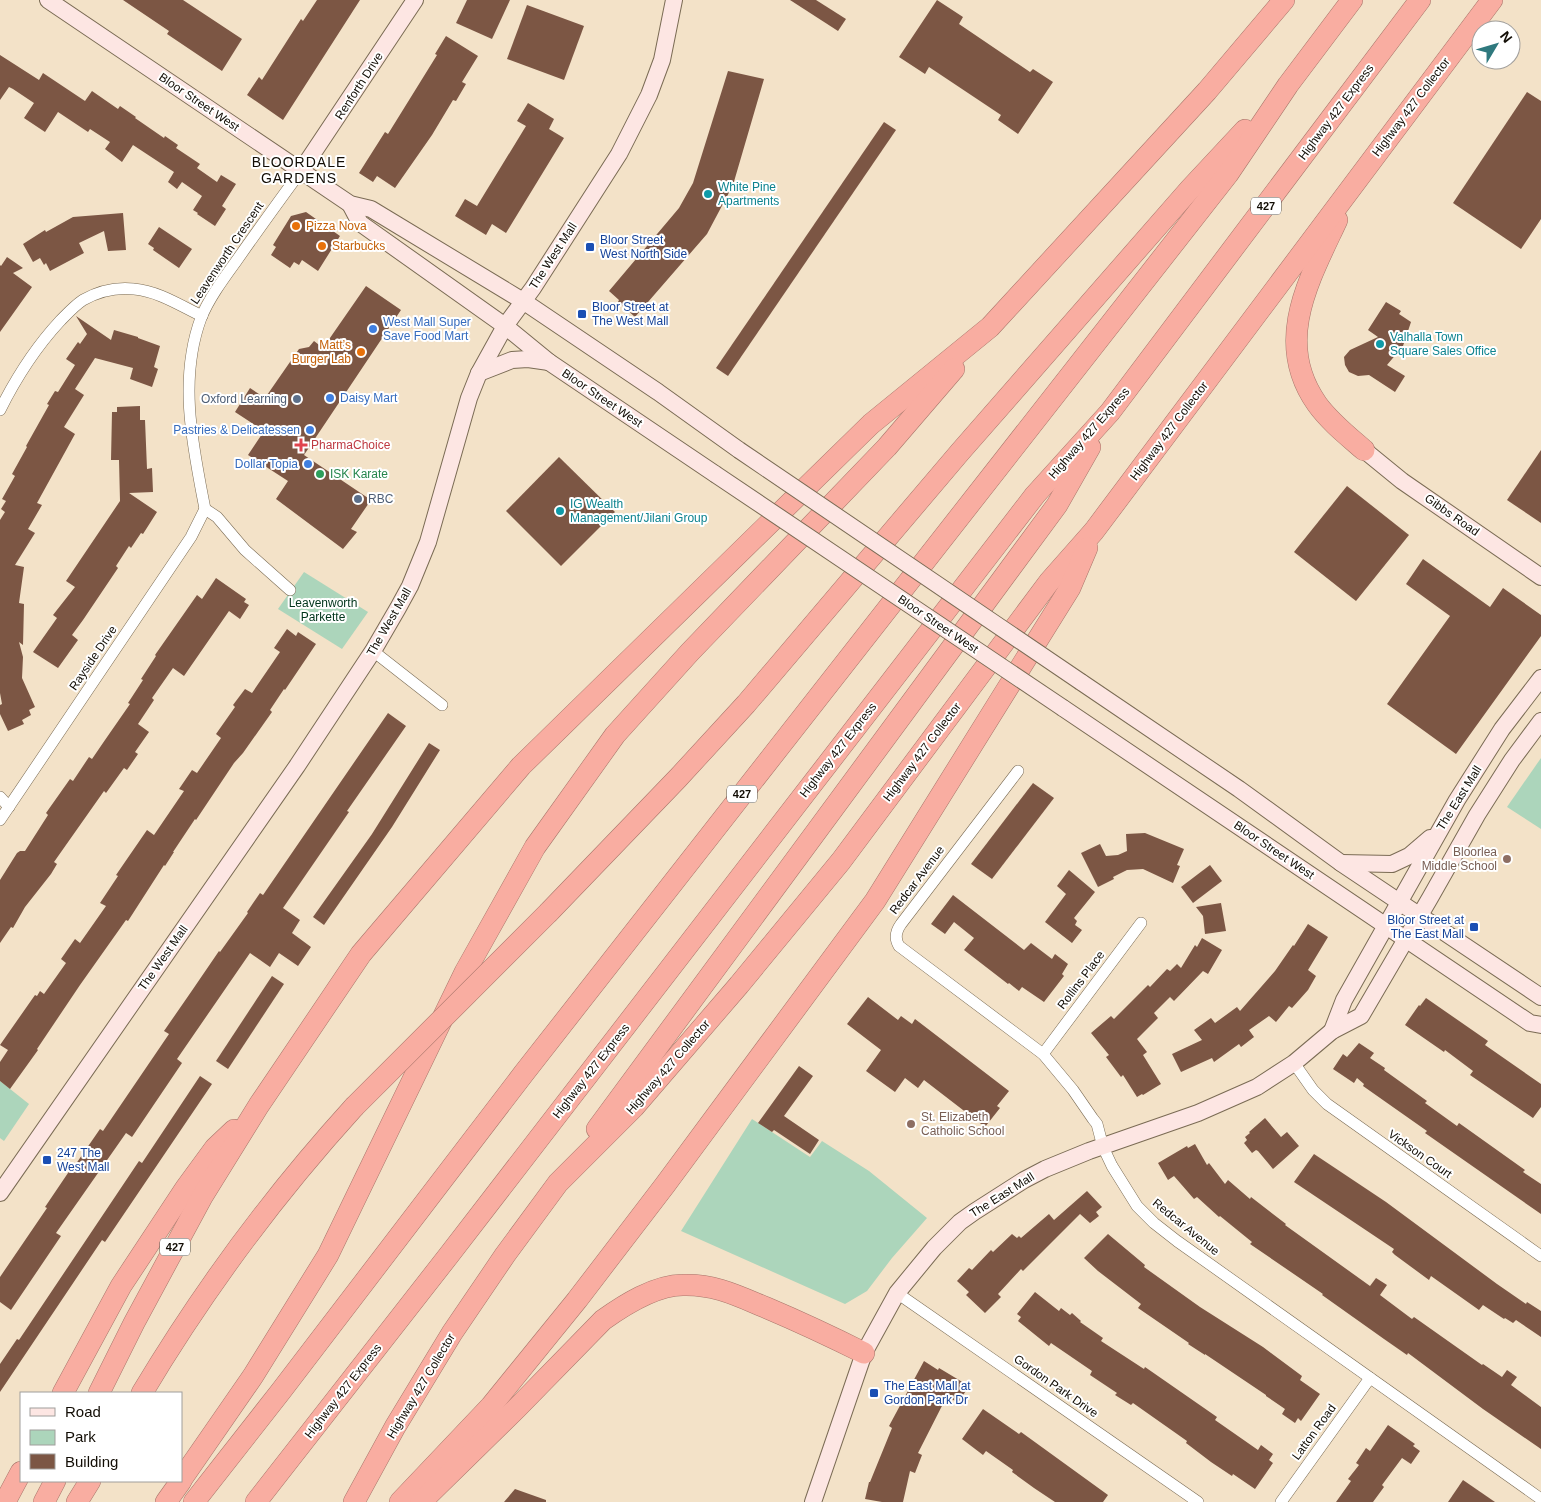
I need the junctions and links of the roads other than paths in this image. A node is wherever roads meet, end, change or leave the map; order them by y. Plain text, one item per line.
1 (48, 0) edge
2 (414, 0) edge
3 (674, 0) edge
4 (1352, 0) edge
5 (1420, 0) edge
6 (1492, 0) edge
7 (1281, 2) edge
8 (1288, 85) junction
9 (1366, 166) junction
10 (301, 171) junction
11 (350, 204) junction
12 (523, 301) junction
13 (202, 316) junction
14 (505, 326) junction
15 (990, 327) junction
16 (549, 362) junction
17 (479, 373) junction
18 (0, 410) edge
19 (1110, 412) junction
20 (1364, 450) joint
21 (205, 509) junction
22 (1094, 531) junction
23 (1541, 577) edge
24 (290, 590) dead end
25 (373, 651) junction
26 (1541, 678) edge
27 (442, 705) dead end
28 (1541, 721) edge
29 (1018, 771) dead end
30 (0, 798) edge
31 (1457, 800) junction
32 (9, 807) junction
33 (1477, 815) junction
34 (0, 820) edge
35 (1439, 831) junction
36 (1341, 863) junction
37 (1398, 902) junction
38 (1420, 915) junction
39 (1141, 922) dead end
40 (1387, 925) junction
41 (1406, 938) junction
42 (1541, 997) edge
43 (1541, 1025) edge
44 (1332, 1031) junction
45 (1043, 1054) junction
46 (1294, 1064) junction
47 (259, 1105) junction
48 (1103, 1146) junction
49 (558, 1183) junction
50 (0, 1193) edge
51 (1541, 1256) edge
52 (897, 1293) junction
53 (864, 1352) junction
54 (1370, 1378) junction
55 (65, 1392) edge
56 (100, 1392) edge
57 (143, 1392) edge
58 (20, 1474) edge
59 (182, 1479) edge
60 (54, 1482) edge
61 (89, 1482) edge
62 (180, 1482) edge
63 (1541, 1499) edge
64 (5, 1502) edge
65 (44, 1502) edge
66 (77, 1502) edge
67 (166, 1502) edge
68 (194, 1502) edge
69 (256, 1502) edge
70 (354, 1502) edge
71 (400, 1502) edge
72 (421, 1502) edge
73 (813, 1502) edge
74 (1198, 1502) edge
75 (1281, 1502) edge

1 - 10 main road, Bloor Street West
2 - 10 main road, Renforth Drive
3 - 12 main road, The West Mall
4 - 8 highway, 427
5 - 19 highway, Highway 427 Express / 427
6 - 9 highway, Highway 427 Collector
7 - 15 highway, 427
8 - 57 highway, bridge
8 - 68 highway, 427
9 - 20 highway
9 - 22 highway, Highway 427 Collector
10 - 11 main road, Bloor Street West
10 - 13 street, Leavenworth Crescent
11 - 12 main road, Bloor Street West
11 - 14 main road, Bloor Street West
12 - 14 main road, The West Mall
12 - 36 main road, Bloor Street West, bridge
13 - 18 street
13 - 21 street, Leavenworth Crescent
14 - 16 main road, Bloor Street West
14 - 17 main road, The West Mall
15 - 47 highway, 427
15 - 59 highway
16 - 17 main road
16 - 40 main road, Bloor Street West, bridge
17 - 25 main road, The West Mall
19 - 49 highway
19 - 69 highway, Highway 427 Express / 427
20 - 23 main road, Gibbs Road
21 - 24 street
21 - 32 street, Rayside Drive
22 - 49 highway, Highway 427 Collector
22 - 71 highway
25 - 27 street
25 - 50 main road, The West Mall
26 - 31 main road, The East Mall
28 - 33 main road, The East Mall
29 - 45 street, Redcar Avenue
30 - 32 street
31 - 33 main road
31 - 35 main road, The East Mall
32 - 34 street, Rayside Drive
33 - 38 main road, The East Mall
35 - 36 main road
35 - 37 main road, The East Mall
36 - 37 main road, Bloor Street West
37 - 38 main road, Bloor Street West
37 - 40 main road, The East Mall
38 - 41 main road, The East Mall
38 - 42 main road, Bloor Street West
39 - 45 street, Rollins Place
40 - 41 main road, Bloor Street West
40 - 44 main road, The East Mall
41 - 43 main road, Bloor Street West
41 - 44 main road, The East Mall
44 - 46 main road, The East Mall
45 - 48 street, Redcar Avenue
46 - 48 main road, The East Mall
46 - 51 street, Vickson Court
47 - 55 highway
47 - 56 highway, 427
48 - 52 main road, The East Mall
48 - 54 street, Redcar Avenue
49 - 70 highway, Highway 427 Collector
52 - 53 main road, The East Mall
52 - 74 street, Gordon Park Drive
53 - 72 highway
53 - 73 main road, The East Mall
54 - 63 street, Redcar Avenue
54 - 75 street, Latton Road
58 - 64 highway
60 - 65 highway
61 - 66 highway
62 - 67 highway

